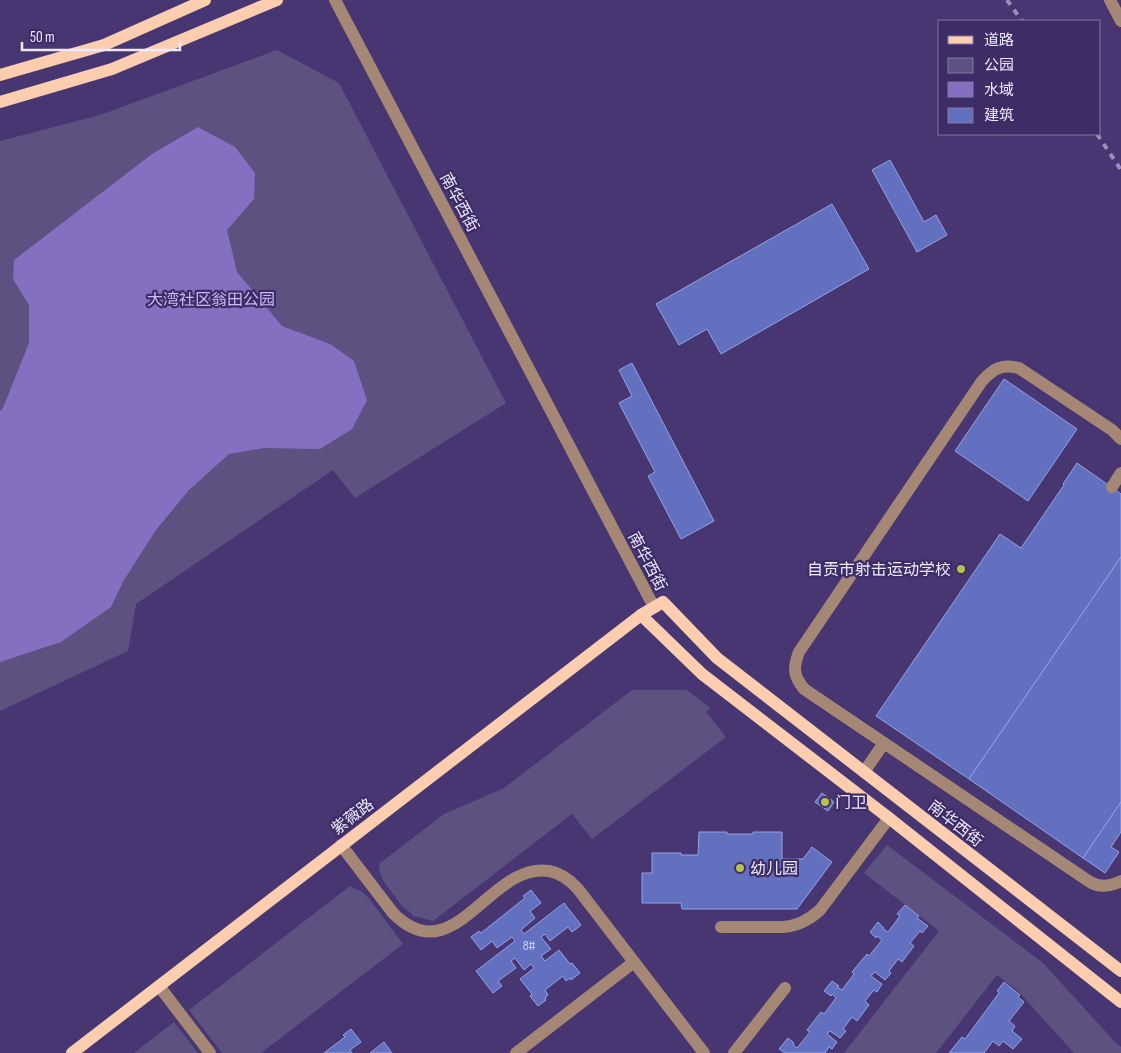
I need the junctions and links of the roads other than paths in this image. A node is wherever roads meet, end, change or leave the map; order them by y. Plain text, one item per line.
1 (205, 0) edge
2 (278, 0) edge
3 (335, 0) edge
4 (1110, 0) edge
5 (1121, 21) edge
6 (0, 75) edge
7 (0, 102) edge
8 (1121, 439) edge
9 (1121, 473) edge
10 (1112, 487) dead end
11 (654, 606) junction
12 (641, 615) junction
13 (884, 743) junction
14 (864, 772) junction
15 (889, 818) junction
16 (341, 845) junction
17 (1121, 882) edge
18 (721, 928) dead end
19 (634, 962) junction
20 (1121, 972) edge
21 (159, 986) junction
22 (785, 988) dead end
23 (1121, 1002) edge
24 (72, 1053) edge
25 (210, 1053) edge
26 (516, 1053) edge
27 (704, 1053) edge
28 (734, 1053) edge

1 - 6 main road
2 - 7 main road
3 - 11 street, 南华西街
4 - 5 street
8 - 13 street
9 - 10 street
11 - 12 main road, 紫薇路
11 - 14 main road, 南华西街
12 - 15 main road
12 - 16 main road, 紫薇路
13 - 14 street
13 - 17 street
14 - 20 main road, 南华西街
15 - 18 street
15 - 23 main road
16 - 19 street
16 - 21 main road, 紫薇路
19 - 26 street
19 - 27 street
21 - 24 main road, 紫薇路
21 - 25 street
22 - 28 street

